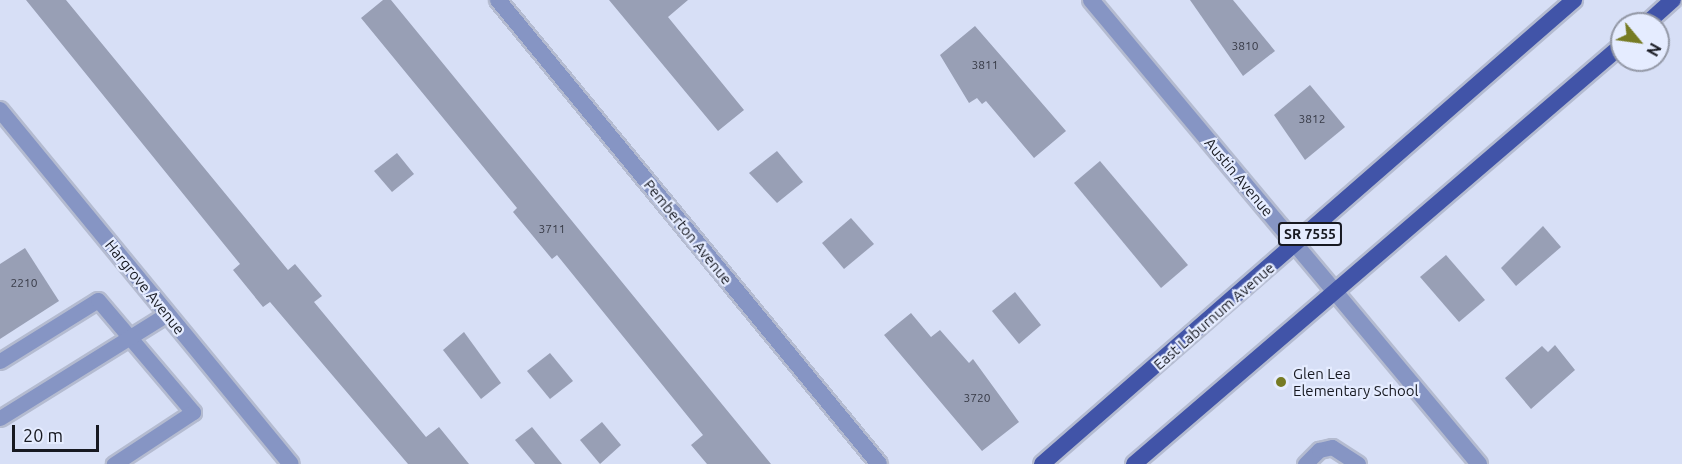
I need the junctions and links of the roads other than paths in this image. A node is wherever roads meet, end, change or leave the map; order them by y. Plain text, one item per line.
1 (498, 0) edge
2 (1090, 0) edge
3 (1574, 0) edge
4 (1673, 0) edge
5 (1660, 12) edge
6 (1610, 55) edge
7 (0, 110) edge
8 (1296, 246) junction
9 (1335, 293) junction
10 (167, 314) junction
11 (129, 338) junction
12 (0, 361) edge
13 (0, 418) edge
14 (114, 464) edge
15 (291, 464) edge
16 (879, 464) edge
17 (1042, 464) edge
18 (1134, 464) edge
19 (1305, 464) edge
20 (1358, 464) edge
21 (1479, 464) edge

1 - 16 street, Pemberton Avenue
2 - 8 street, Austin Avenue
3 - 8 main road, East Laburnum Avenue / SR 7555
4 - 5 main road
6 - 9 main road
7 - 10 street, Hargrove Avenue
8 - 9 street, Austin Avenue
8 - 17 main road, East Laburnum Avenue / SR 7555
9 - 18 main road
9 - 21 street, Austin Avenue
10 - 11 lane
10 - 15 street, Hargrove Avenue
11 - 12 lane
11 - 13 lane
11 - 14 lane
19 - 20 lane

